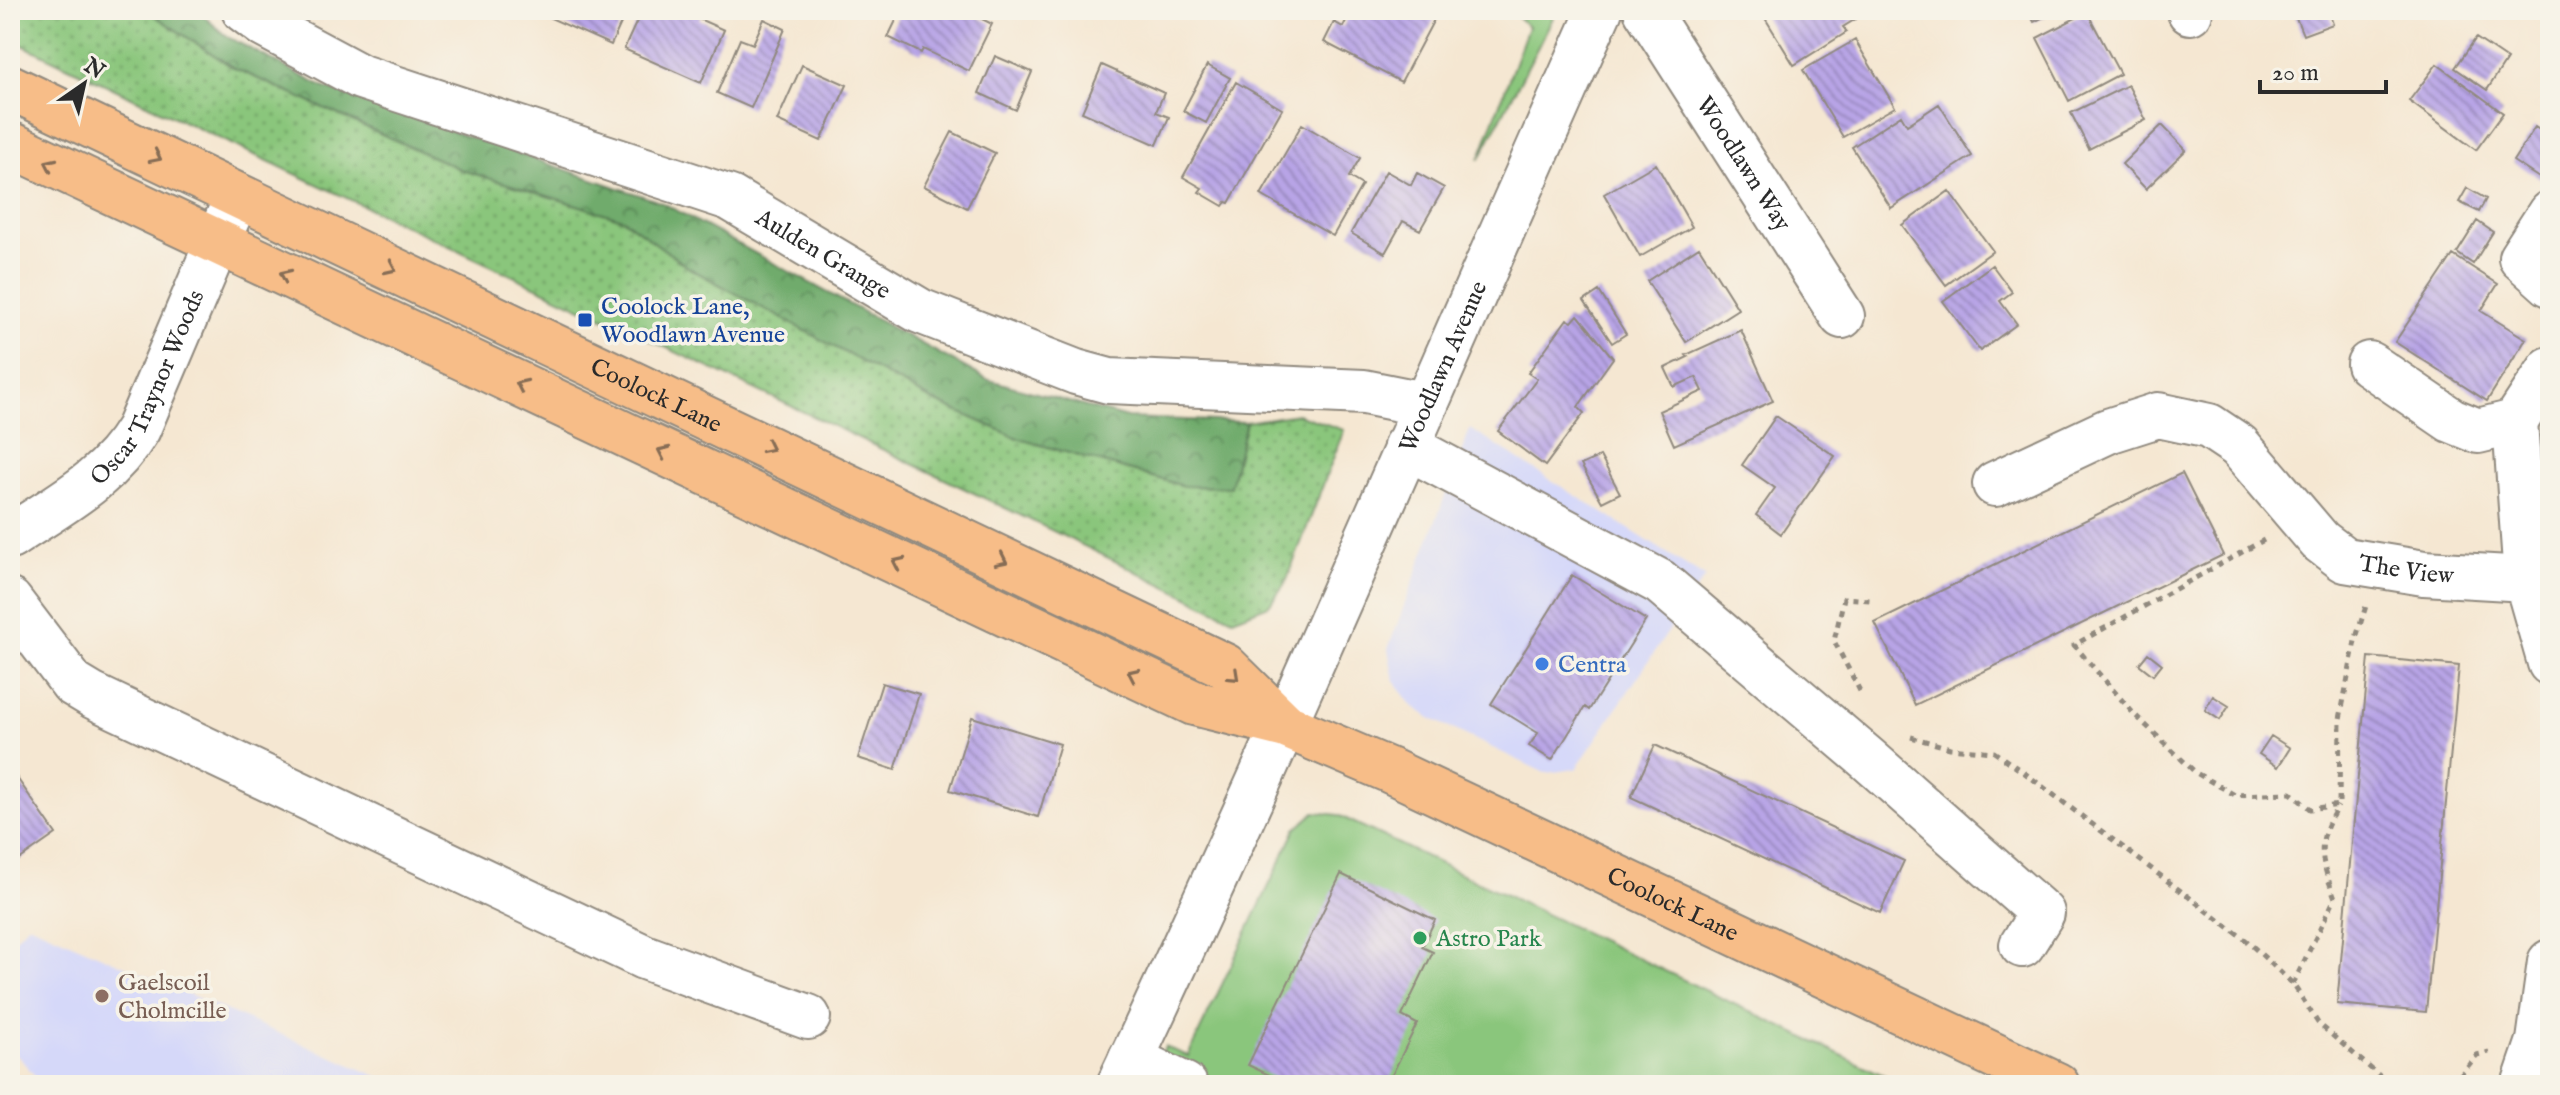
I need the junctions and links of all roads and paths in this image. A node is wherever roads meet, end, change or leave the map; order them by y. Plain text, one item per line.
1 (244, 10) edge
2 (1600, 10) edge
3 (1646, 10) edge
4 (10, 87) edge
5 (10, 144) edge
6 (237, 196) junction
7 (2550, 213) edge
8 (217, 242) junction
9 (2550, 284) edge
10 (1842, 316) dead end
11 (2369, 364) dead end
12 (2550, 369) edge
13 (1424, 404) junction
14 (2515, 422) junction
15 (1406, 446) junction
16 (1995, 484) dead end
17 (2301, 516) junction
18 (10, 537) edge
19 (2379, 563) junction
20 (2538, 566) edge
21 (1871, 600) dead end
22 (10, 601) edge
23 (2550, 663) edge
24 (1868, 698) dead end
25 (1286, 726) junction
26 (1905, 736) dead end
27 (2339, 805) junction
28 (2022, 945) dead end
29 (2550, 962) edge
30 (2293, 984) junction
31 (808, 1017) dead end
32 (1125, 1072) edge
33 (1185, 1085) edge
34 (2057, 1085) edge
35 (2390, 1085) edge
36 (2524, 1085) edge

1 - 13 street, Aulden Grange
2 - 13 street, Woodlawn Avenue
3 - 10 street, Woodlawn Way
4 -> 6 main road, Coolock Lane
8 -> 5 main road, Coolock Lane
6 - 8 street, Oscar Traynor Woods
6 -> 25 main road, Coolock Lane
7 - 9 street
8 - 18 street, Oscar Traynor Woods
25 -> 8 main road, Coolock Lane
11 - 14 street
12 - 14 street
13 - 15 street, Woodlawn Avenue
14 - 20 street
15 - 25 street, Woodlawn Avenue
15 - 28 street
16 - 17 street, The View
17 - 19 street, The View
17 - 27 path
19 - 20 street, The View
19 - 27 path
20 - 23 street
21 - 24 path
22 - 31 street
25 - 32 street, Woodlawn Avenue
25 - 34 main road, Coolock Lane
26 - 30 path
27 - 30 path
29 - 36 street
30 - 35 path
32 - 33 street

